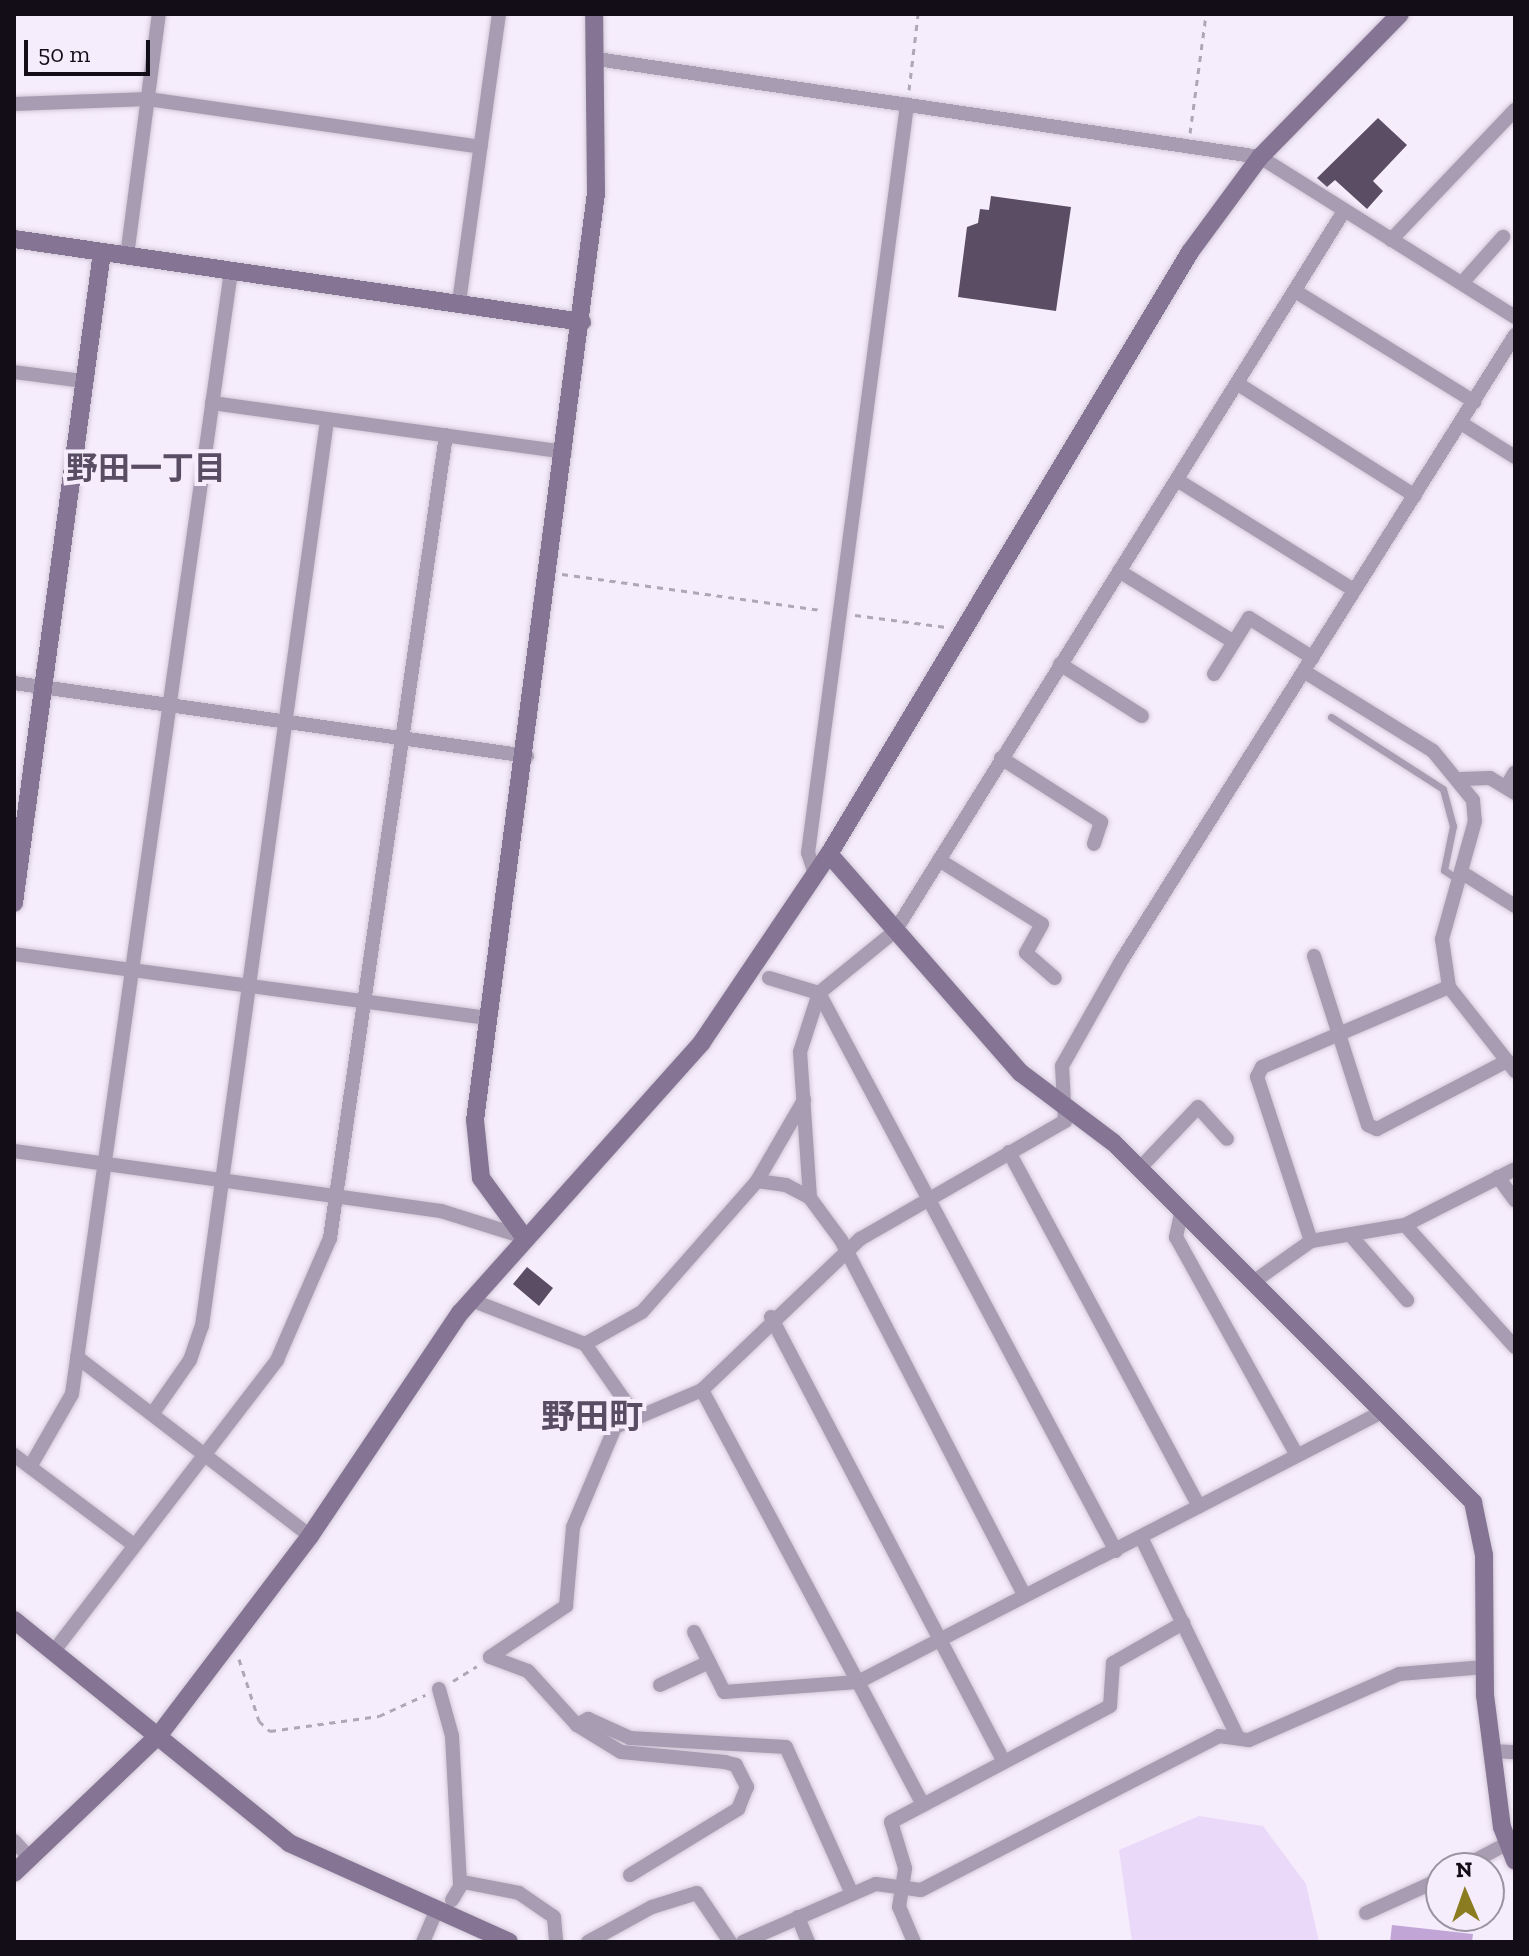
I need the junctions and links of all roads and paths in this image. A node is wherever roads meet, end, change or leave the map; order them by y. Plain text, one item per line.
1 (159, 14) edge
2 (499, 14) edge
3 (594, 14) edge
4 (918, 14) edge
5 (1206, 14) edge
6 (1400, 14) edge
7 (597, 59) junction
8 (148, 99) junction
9 (14, 104) edge
10 (907, 105) junction
11 (1515, 110) edge
12 (1188, 145) junction
13 (481, 147) junction
14 (1260, 157) junction
15 (1344, 211) junction
16 (1503, 237) dead end
17 (14, 239) edge
18 (1391, 240) junction
19 (102, 252) junction
20 (127, 256) junction
21 (231, 271) junction
22 (1462, 283) junction
23 (1295, 291) junction
24 (459, 302) junction
25 (1515, 317) edge
26 (582, 322) junction
27 (1515, 335) edge
28 (14, 372) edge
29 (82, 381) junction
30 (1238, 384) junction
31 (1475, 402) junction
32 (212, 403) junction
33 (327, 421) junction
34 (1461, 423) junction
35 (446, 435) junction
36 (565, 452) junction
37 (1515, 457) edge
38 (1177, 480) junction
39 (1415, 496) junction
40 (1119, 571) junction
41 (550, 572) junction
42 (1354, 590) junction
43 (838, 612) junction
44 (964, 630) junction
45 (1234, 642) junction
46 (1313, 658) junction
47 (1060, 664) junction
48 (1305, 672) junction
49 (1214, 674) dead end
50 (14, 683) edge
51 (45, 688) junction
52 (171, 704) junction
53 (1142, 716) dead end
54 (1331, 717) dead end
55 (286, 720) junction
56 (402, 737) junction
57 (527, 756) junction
58 (1001, 758) junction
59 (1515, 772) edge
60 (1461, 779) junction
61 (1510, 790) edge
62 (1094, 844) dead end
63 (829, 854) junction
64 (939, 860) junction
65 (815, 874) junction
66 (1460, 876) junction
67 (14, 903) edge
68 (1515, 906) edge
69 (895, 931) junction
70 (14, 954) edge
71 (1314, 956) dead end
72 (132, 969) junction
73 (769, 978) dead end
74 (1055, 978) dead end
75 (248, 985) junction
76 (1449, 987) junction
77 (819, 993) junction
78 (363, 1002) junction
79 (490, 1018) junction
80 (1340, 1039) junction
81 (1511, 1066) edge
82 (804, 1100) junction
83 (1067, 1106) junction
84 (1227, 1139) dead end
85 (14, 1151) edge
86 (1009, 1152) junction
87 (105, 1165) junction
88 (1140, 1168) junction
89 (1515, 1169) edge
90 (1498, 1177) junction
91 (220, 1181) junction
92 (757, 1181) junction
93 (338, 1198) junction
94 (810, 1198) junction
95 (927, 1200) junction
96 (1515, 1200) edge
97 (1182, 1209) junction
98 (1405, 1225) junction
99 (524, 1237) junction
100 (1352, 1237) junction
101 (1311, 1241) junction
102 (846, 1251) junction
103 (1256, 1280) junction
104 (471, 1300) junction
105 (1407, 1300) dead end
106 (771, 1317) junction
107 (585, 1344) junction
108 (1515, 1347) edge
109 (77, 1357) junction
110 (702, 1390) junction
111 (1384, 1411) junction
112 (153, 1413) junction
113 (634, 1414) junction
114 (204, 1453) junction
115 (14, 1455) edge
116 (1297, 1455) junction
117 (30, 1467) junction
118 (1199, 1506) junction
119 (310, 1536) junction
120 (1141, 1537) junction
121 (131, 1543) junction
122 (1116, 1551) junction
123 (1023, 1593) junction
124 (14, 1620) edge
125 (1183, 1623) junction
126 (694, 1632) dead end
127 (938, 1639) junction
128 (233, 1641) junction
129 (54, 1651) junction
130 (490, 1657) junction
131 (709, 1662) junction
132 (1485, 1667) junction
133 (858, 1682) junction
134 (660, 1685) dead end
135 (439, 1689) junction
136 (577, 1725) junction
137 (159, 1735) junction
138 (1237, 1736) junction
139 (1493, 1751) junction
140 (1515, 1752) edge
141 (1004, 1762) junction
142 (923, 1805) junction
143 (14, 1841) edge
144 (1508, 1843) junction
145 (1491, 1852) edge
146 (31, 1859) junction
147 (1515, 1861) edge
148 (14, 1873) edge
149 (630, 1875) dead end
150 (460, 1884) junction
151 (1425, 1886) edge
152 (901, 1887) junction
153 (852, 1894) junction
154 (444, 1906) junction
155 (1366, 1913) dead end
156 (798, 1917) junction
157 (423, 1942) edge
158 (509, 1942) edge
159 (556, 1942) edge
160 (588, 1942) edge
161 (730, 1942) edge
162 (743, 1942) edge
163 (808, 1942) edge
164 (914, 1942) edge

1 - 8 street
2 - 13 street
3 - 7 street
4 - 10 path
5 - 12 path
6 - 14 street
7 - 10 street
7 - 26 street
8 - 9 street
8 - 13 street
8 - 20 street
10 - 12 street
10 - 43 street
11 - 18 street
12 - 14 street
13 - 24 street
14 - 15 street
14 - 44 street
15 - 18 street
15 - 23 street
16 - 22 street
17 - 19 street
18 - 22 street
19 - 20 street
19 - 29 street
20 - 21 street
21 - 24 street
21 - 32 street
22 - 25 street
23 - 30 street
23 - 31 street
24 - 26 street
26 - 36 street
27 - 31 street
28 - 29 street
29 - 51 street
30 - 38 street
30 - 39 street
31 - 34 street
32 - 33 street
32 - 52 street
33 - 35 street
33 - 55 street
34 - 37 street
34 - 39 street
35 - 36 street
35 - 56 street
36 - 41 street
38 - 40 street
38 - 42 street
39 - 42 street
40 - 45 street
40 - 47 street
41 - 43 path
41 - 57 street
42 - 46 street
43 - 44 path
43 - 65 street
44 - 63 street
45 - 46 street
45 - 49 street
46 - 48 street
47 - 53 street
47 - 58 street
48 - 60 street
48 - 83 street
50 - 51 street
51 - 52 street
51 - 67 street
52 - 55 street
52 - 72 street
54 - 66 lane
55 - 56 street
55 - 75 street
56 - 57 street
56 - 78 street
57 - 79 street
58 - 62 street
58 - 64 street
59 - 61 street
60 - 61 street
60 - 66 street
63 - 65 street
63 - 69 street
64 - 69 street
64 - 74 street
65 - 99 street
66 - 68 street
66 - 76 street
69 - 77 street
69 - 83 street
70 - 72 street
71 - 80 street
72 - 75 street
72 - 87 street
73 - 77 street
75 - 78 street
75 - 91 street
76 - 80 street
76 - 81 street
77 - 82 street
77 - 95 street
78 - 79 street
78 - 93 street
79 - 99 street
80 - 81 street
80 - 101 street
82 - 92 street
82 - 94 street
83 - 86 street
83 - 88 street
84 - 88 street
85 - 87 street
86 - 95 street
86 - 118 street
87 - 91 street
87 - 109 street
88 - 97 street
89 - 90 street
90 - 96 street
90 - 98 street
91 - 93 street
91 - 112 street
92 - 94 street
92 - 107 street
93 - 99 street
93 - 114 street
94 - 102 street
95 - 102 street
95 - 122 street
97 - 103 street
97 - 116 street
98 - 100 street
98 - 108 street
99 - 104 street
100 - 101 street
100 - 105 street
101 - 103 street
102 - 106 street
102 - 123 street
103 - 111 street
104 - 107 street
104 - 119 street
106 - 110 street
106 - 127 street
107 - 113 street
109 - 112 street
109 - 117 street
110 - 113 street
110 - 133 street
111 - 116 street
111 - 132 street
112 - 114 street
113 - 130 street
114 - 119 street
114 - 121 street
115 - 117 street
116 - 118 street
117 - 121 street
118 - 120 street
119 - 128 street
120 - 122 street
120 - 125 street
121 - 129 street
122 - 123 street
123 - 127 street
124 - 129 street
125 - 138 street
125 - 141 street
126 - 131 street
127 - 133 street
127 - 141 street
128 - 135 path
128 - 137 street
129 - 137 street
130 - 135 path
130 - 136 street
131 - 133 street
131 - 134 street
132 - 138 street
132 - 139 street
133 - 142 street
135 - 150 street
136 - 149 street
136 - 153 street
137 - 146 street
137 - 154 street
138 - 152 street
139 - 140 street
139 - 144 street
141 - 142 street
142 - 152 street
143 - 146 street
144 - 145 street
144 - 147 street
146 - 148 street
150 - 154 street
150 - 159 street
151 - 155 street
152 - 153 street
152 - 164 street
153 - 156 street
154 - 157 street
154 - 158 street
156 - 162 street
156 - 163 street
160 - 161 street

